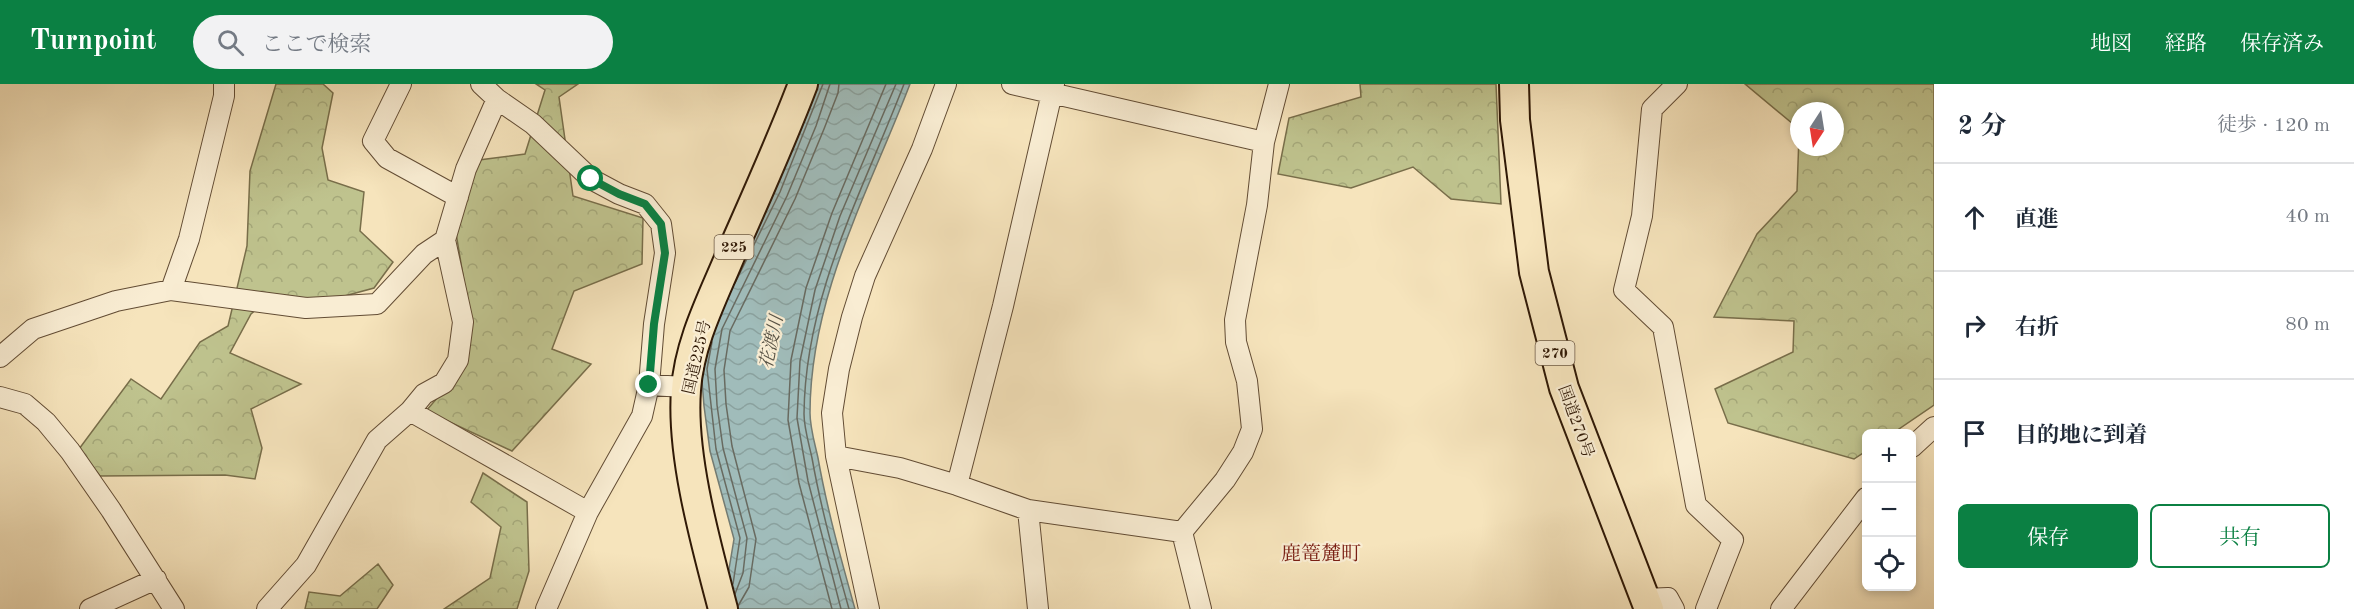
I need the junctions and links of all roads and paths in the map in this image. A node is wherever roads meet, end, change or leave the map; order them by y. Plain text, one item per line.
1 (224, 84) edge
2 (401, 84) edge
3 (481, 84) edge
4 (803, 84) edge
5 (946, 84) edge
6 (1012, 84) edge
7 (1279, 84) edge
8 (1514, 84) edge
9 (1677, 84) edge
10 (1053, 89) edge
11 (497, 99) junction
12 (1264, 142) junction
13 (458, 197) junction
14 (445, 240) junction
15 (171, 290) junction
16 (0, 357) edge
17 (649, 385) junction
18 (686, 387) junction
19 (0, 397) edge
20 (411, 411) junction
21 (1934, 428) edge
22 (1916, 443) edge
23 (836, 456) junction
24 (957, 485) junction
25 (1862, 503) edge
26 (1028, 510) junction
27 (588, 512) junction
28 (1182, 532) junction
29 (156, 579) junction
30 (1647, 604) edge
31 (90, 609) edge
32 (174, 609) edge
33 (267, 609) edge
34 (546, 609) edge
35 (723, 609) edge
36 (869, 609) edge
37 (1038, 609) edge
38 (1201, 609) edge
39 (1674, 609) edge
40 (1706, 609) edge
41 (1781, 609) edge

1 - 15 street
2 - 13 street
3 - 11 street
4 - 18 highway, 国道225号 / 225
5 - 23 street
6 - 10 street
7 - 12 street
8 - 30 highway, 国道270号 / 270
9 - 40 street
10 - 12 street
10 - 24 street
11 - 13 street
11 - 17 street
12 - 28 street
13 - 14 street
14 - 15 street
14 - 20 street
15 - 16 street
17 - 18 street
17 - 27 street
18 - 35 highway, 国道225号 / 225
19 - 29 street
20 - 27 street
20 - 33 street
21 - 22 street
23 - 24 street
23 - 36 street
24 - 26 street
25 - 41 street
26 - 28 street
26 - 37 street
27 - 34 street
28 - 38 street
29 - 31 street
29 - 32 street
30 - 39 street

